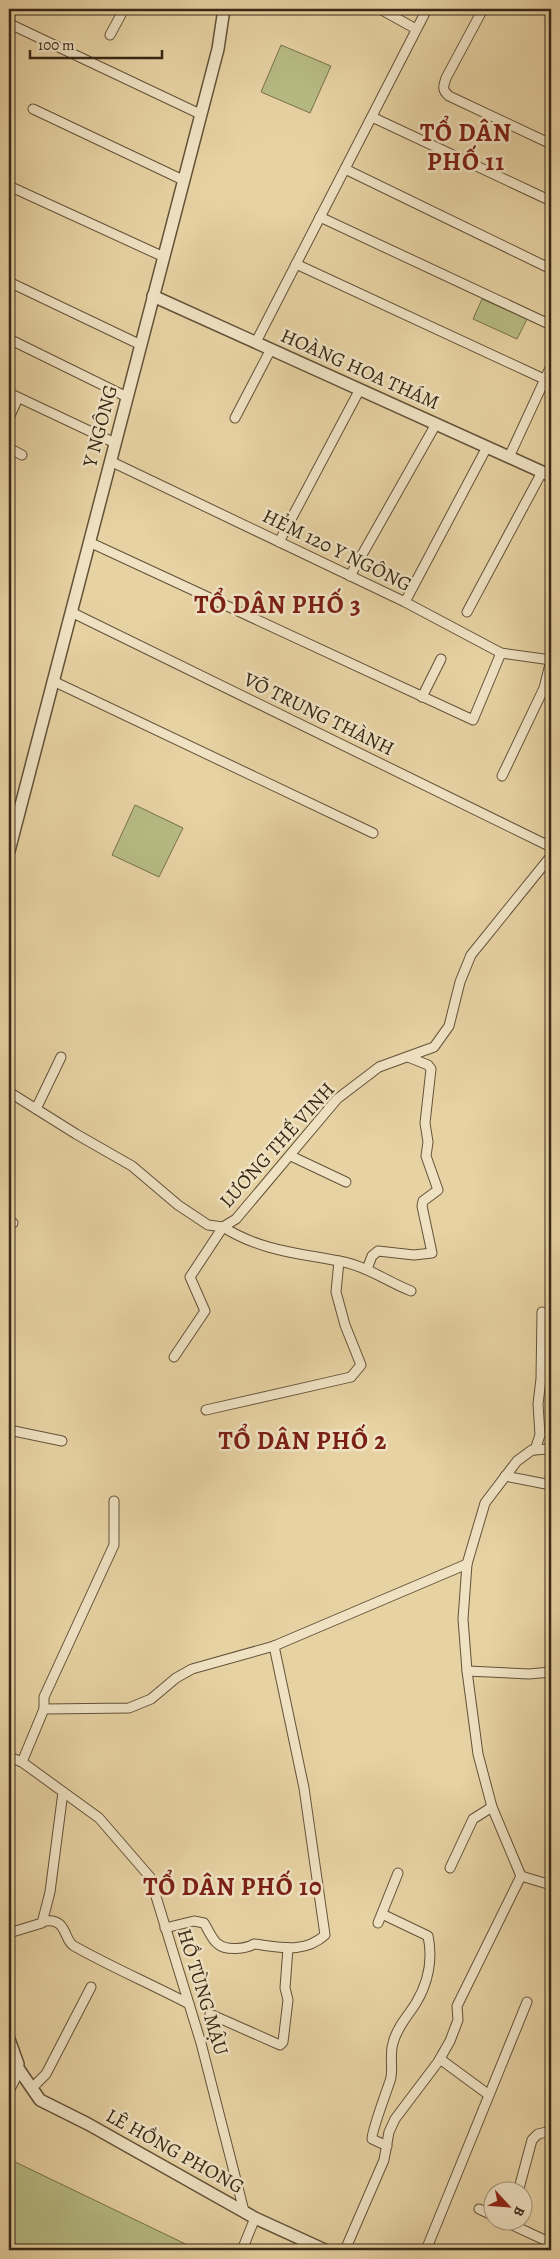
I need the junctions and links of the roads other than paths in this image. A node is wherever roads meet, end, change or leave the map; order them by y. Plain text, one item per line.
1 (124, 9) edge
2 (380, 9) edge
3 (427, 9) edge
4 (483, 9) edge
5 (222, 10) edge
6 (12, 25) dead end
7 (416, 29) junction
8 (110, 34) dead end
9 (33, 109) dead end
10 (200, 114) junction
11 (372, 117) junction
12 (551, 144) edge
13 (345, 169) junction
14 (184, 180) junction
15 (9, 186) edge
16 (551, 201) edge
17 (320, 217) junction
18 (164, 257) junction
19 (296, 264) junction
20 (551, 269) edge
21 (9, 282) edge
22 (153, 296) junction
23 (551, 325) edge
24 (9, 338) edge
25 (256, 342) junction
26 (140, 345) junction
27 (271, 349) junction
28 (551, 366) edge
29 (543, 381) junction
30 (551, 388) edge
31 (360, 390) junction
32 (9, 393) edge
33 (127, 397) junction
34 (18, 398) junction
35 (9, 418) edge
36 (235, 418) dead end
37 (436, 424) junction
38 (115, 443) junction
39 (488, 447) junction
40 (9, 448) edge
41 (22, 454) dead end
42 (509, 457) junction
43 (110, 461) junction
44 (547, 474) edge
45 (89, 542) junction
46 (279, 542) junction
47 (350, 576) junction
48 (405, 602) junction
49 (71, 612) junction
50 (467, 612) dead end
51 (501, 653) junction
52 (441, 659) dead end
53 (551, 660) edge
54 (53, 681) junction
55 (422, 697) junction
56 (502, 776) dead end
57 (373, 833) dead end
58 (551, 847) edge
59 (9, 851) edge
60 (551, 856) edge
61 (61, 1057) dead end
62 (408, 1057) junction
63 (9, 1092) edge
64 (36, 1109) junction
65 (292, 1156) junction
66 (346, 1182) dead end
67 (223, 1227) junction
68 (339, 1261) junction
69 (367, 1270) junction
70 (411, 1291) dead end
71 (542, 1312) dead end
72 (174, 1358) dead end
73 (206, 1410) dead end
74 (9, 1430) edge
75 (62, 1441) dead end
76 (551, 1448) edge
77 (534, 1450) junction
78 (505, 1476) junction
79 (551, 1485) edge
80 (114, 1501) dead end
81 (467, 1564) junction
82 (274, 1646) junction
83 (467, 1671) junction
84 (551, 1672) edge
85 (44, 1709) junction
86 (9, 1757) edge
87 (22, 1762) junction
88 (63, 1792) junction
89 (492, 1807) junction
90 (450, 1868) dead end
91 (398, 1873) dead end
92 (521, 1876) junction
93 (551, 1885) edge
94 (45, 1921) dead end
95 (165, 1928) junction
96 (9, 1933) edge
97 (288, 1948) junction
98 (91, 1987) dead end
99 (527, 2002) dead end
100 (189, 2004) junction
101 (210, 2014) dead end
102 (9, 2039) edge
103 (9, 2055) edge
104 (440, 2059) junction
105 (20, 2070) junction
106 (32, 2088) junction
107 (9, 2091) edge
108 (489, 2095) junction
109 (551, 2131) edge
110 (387, 2146) junction
111 (521, 2182) edge
112 (479, 2209) dead end
113 (482, 2210) edge
114 (244, 2212) junction
115 (255, 2218) junction
116 (527, 2232) edge
117 (551, 2243) edge
118 (242, 2250) edge
119 (324, 2250) edge
120 (345, 2250) edge
121 (426, 2250) edge

1 - 8 street
2 - 7 street
3 - 7 street
4 - 12 street
5 - 10 street, Y NGÔNG
6 - 10 street
7 - 11 street
9 - 14 street
10 - 14 street, Y NGÔNG
11 - 13 street
11 - 16 street
13 - 17 street
13 - 20 street
14 - 18 street, Y NGÔNG
15 - 18 street
17 - 19 street
17 - 23 street
18 - 22 street, Y NGÔNG
19 - 25 street
19 - 29 street
21 - 26 street
22 - 25 street, HOÀNG HOA THÁM
22 - 26 street, Y NGÔNG
24 - 33 street
25 - 27 street, HOÀNG HOA THÁM
26 - 33 street, Y NGÔNG
27 - 31 street, HOÀNG HOA THÁM
27 - 36 street
28 - 29 street
29 - 30 street
29 - 42 street
31 - 37 street, HOÀNG HOA THÁM
31 - 46 street
32 - 34 street
33 - 38 street, Y NGÔNG
34 - 35 street
34 - 38 street
37 - 39 street, HOÀNG HOA THÁM
37 - 47 street
38 - 43 street, Y NGÔNG
39 - 42 street, HOÀNG HOA THÁM
39 - 48 street
40 - 41 street
42 - 44 street, HOÀNG HOA THÁM
43 - 45 street, Y NGÔNG
43 - 46 street, HẺM 120 Y NGÔNG
44 - 50 street
45 - 49 street, Y NGÔNG
45 - 55 street
46 - 47 street, HẺM 120 Y NGÔNG
47 - 48 street, HẺM 120 Y NGÔNG
48 - 51 street, HẺM 120 Y NGÔNG
49 - 54 street, Y NGÔNG
49 - 58 street, VÕ TRUNG THÀNH
51 - 53 street, HẺM 120 Y NGÔNG
51 - 55 street
52 - 55 street
53 - 56 street
54 - 57 street
54 - 59 street, Y NGÔNG
60 - 62 street, LƯƠNG THẾ VINH
61 - 64 street
62 - 65 street, LƯƠNG THẾ VINH
62 - 69 street
63 - 64 street, LƯƠNG THẾ VINH
64 - 67 street, LƯƠNG THẾ VINH
65 - 66 street
65 - 67 street, LƯƠNG THẾ VINH
67 - 68 street
67 - 72 street
68 - 69 street
68 - 73 street
69 - 70 street
71 - 77 street
74 - 75 street
76 - 77 street
77 - 78 street
78 - 79 street
78 - 81 street
80 - 85 street
81 - 82 street
81 - 83 street
82 - 85 street
82 - 97 street
83 - 84 street
83 - 89 street
85 - 87 street
86 - 87 street, HỒ TÙNG MẬU
87 - 88 street, HỒ TÙNG MẬU
88 - 95 street, HỒ TÙNG MẬU
88 - 96 street
89 - 90 street
89 - 92 street
91 - 110 street
92 - 93 street
92 - 104 street
94 - 100 street
95 - 97 street
95 - 100 street, HỒ TÙNG MẬU
97 - 101 street
98 - 106 street
99 - 108 street
100 - 114 street, HỒ TÙNG MẬU
102 - 105 street, LÊ HỒNG PHONG
103 - 105 street, LÊ HỒNG PHONG
104 - 108 street
104 - 110 street
105 - 106 street, LÊ HỒNG PHONG
105 - 107 street
106 - 114 street, LÊ HỒNG PHONG
108 - 121 street
109 - 111 street
110 - 120 street
112 - 113 street
114 - 115 street, LÊ HỒNG PHONG
115 - 118 street
115 - 119 street, LÊ HỒNG PHONG
116 - 117 street

